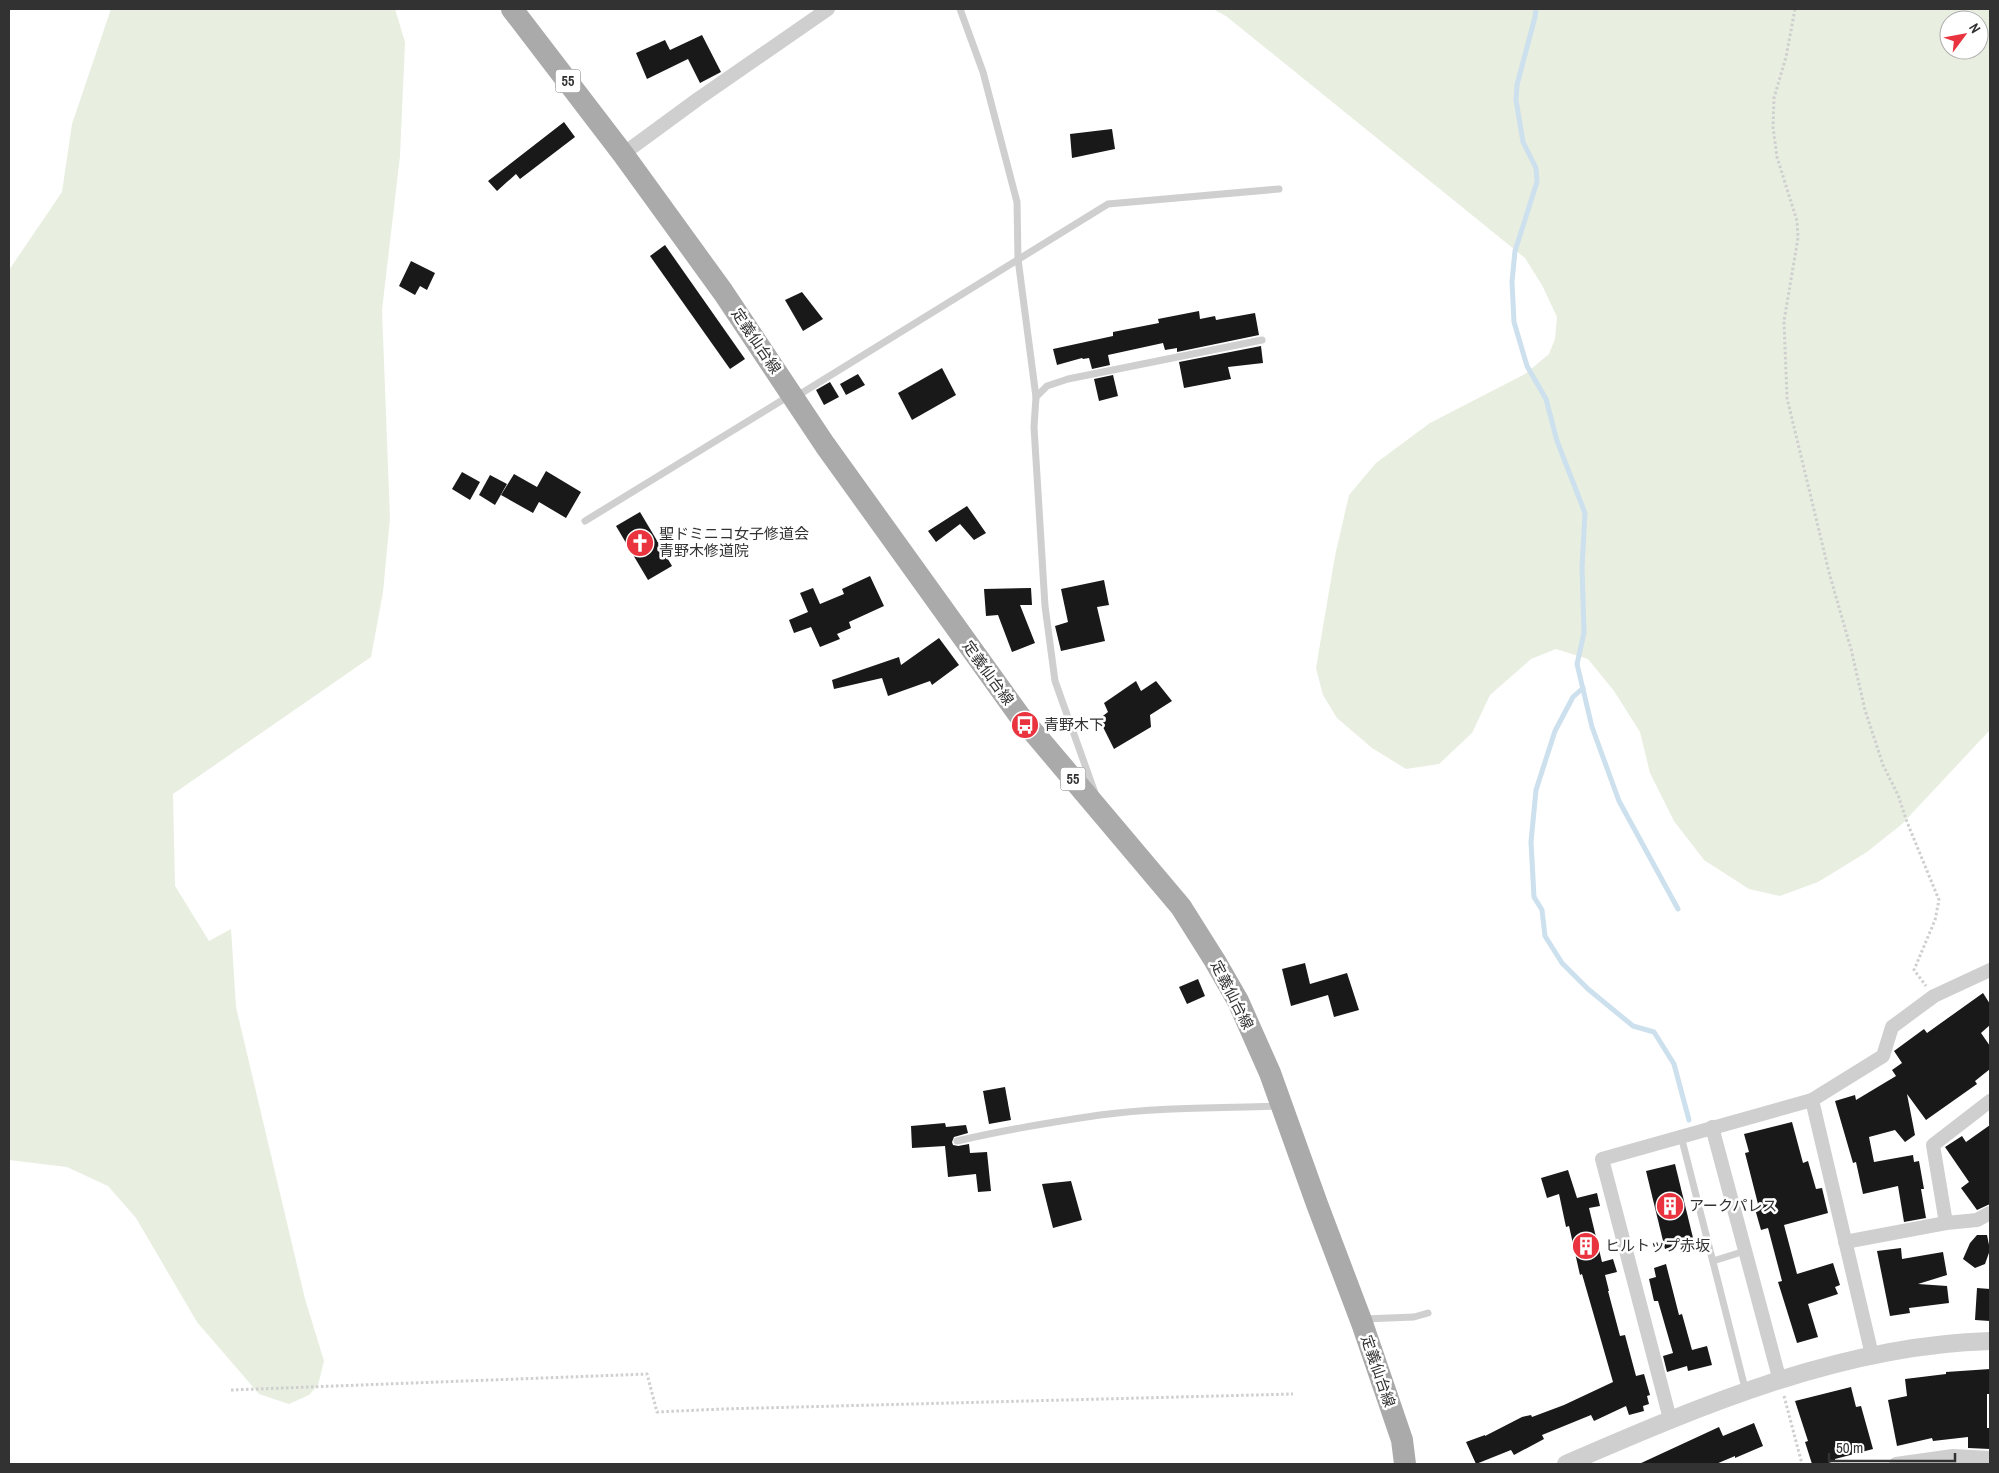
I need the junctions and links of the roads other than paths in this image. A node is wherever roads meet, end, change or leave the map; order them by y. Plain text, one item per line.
1 (514, 9) edge
2 (828, 9) edge
3 (960, 9) edge
4 (623, 154) junction
5 (1279, 189) dead end
6 (1018, 260) junction
7 (1262, 340) dead end
8 (792, 396) junction
9 (1036, 397) junction
10 (585, 521) dead end
11 (1102, 814) junction
12 (1990, 970) edge
13 (1812, 1100) junction
14 (1990, 1101) edge
15 (1282, 1106) junction
16 (1712, 1127) junction
17 (1681, 1136) junction
18 (957, 1141) dead end
19 (1990, 1213) edge
20 (1946, 1223) junction
21 (1845, 1242) junction
22 (1745, 1250) junction
23 (1713, 1261) junction
24 (1428, 1313) dead end
25 (1361, 1319) junction
26 (1990, 1341) edge
27 (1872, 1355) junction
28 (1780, 1381) junction
29 (1746, 1393) junction
30 (1670, 1419) junction
31 (1402, 1440) junction
32 (1990, 1458) edge
33 (1404, 1464) edge
34 (1413, 1464) edge
35 (1566, 1464) edge
36 (1896, 1464) edge

1 - 4 main road, 定義仙台線 / 55
2 - 4 street
3 - 6 lane
4 - 8 main road, 定義仙台線 / 55
5 - 6 lane
6 - 8 lane
6 - 9 lane
7 - 9 lane
8 - 10 lane
8 - 11 main road, 定義仙台線 / 55
9 - 11 lane
11 - 15 main road, 定義仙台線 / 55
12 - 13 street
13 - 16 street
13 - 21 street
14 - 20 street
15 - 18 lane
15 - 25 main road, 定義仙台線 / 55
16 - 17 street
16 - 22 street
17 - 23 lane
17 - 30 street
19 - 20 street
20 - 21 street
21 - 27 street
22 - 23 lane
22 - 28 street
23 - 29 lane
24 - 25 lane
25 - 31 main road, 定義仙台線 / 55
26 - 27 street
27 - 28 street
28 - 29 street
29 - 30 street
30 - 35 street
31 - 33 main road, 定義仙台線 / 55
31 - 34 street
32 - 36 street

